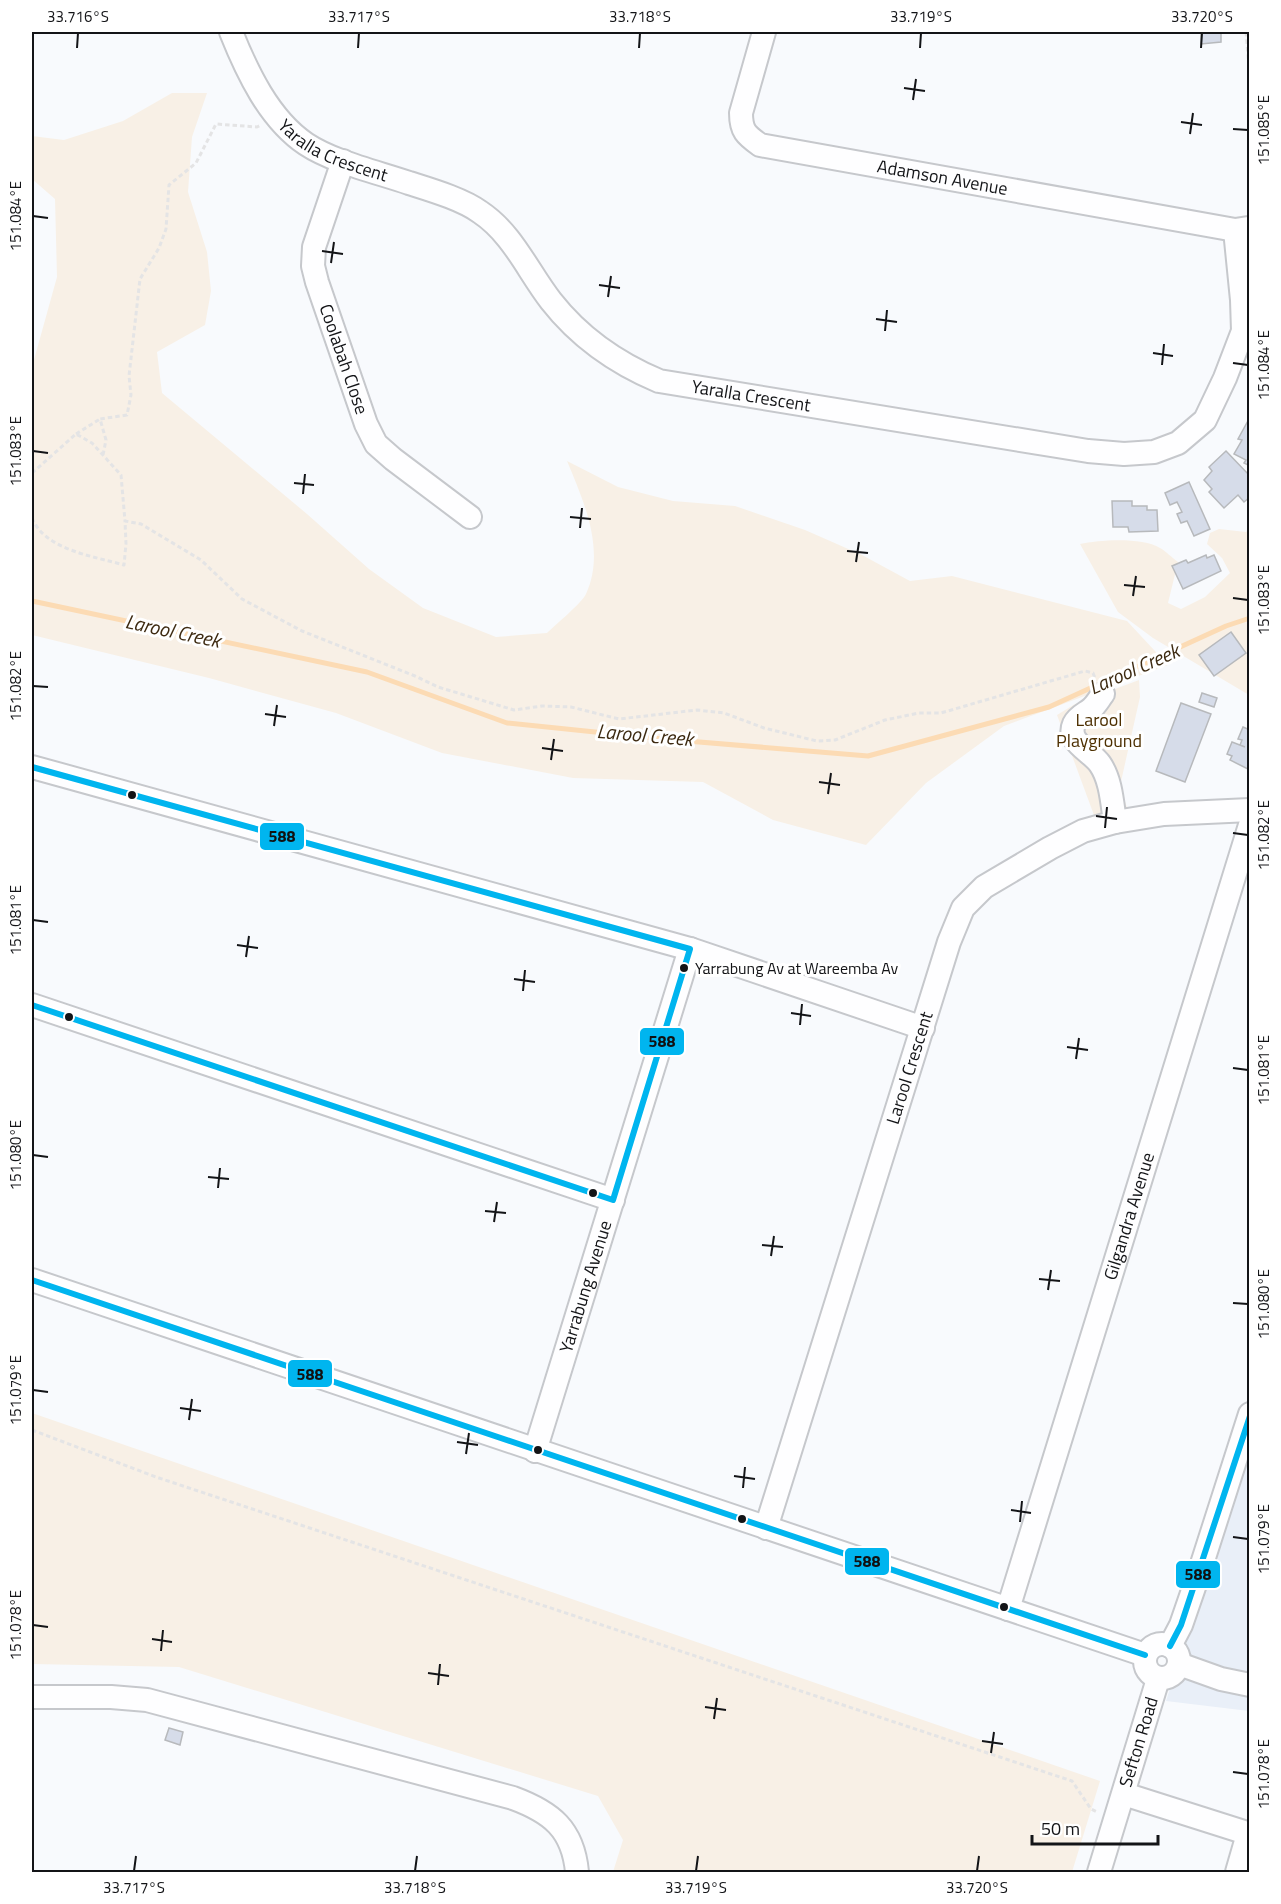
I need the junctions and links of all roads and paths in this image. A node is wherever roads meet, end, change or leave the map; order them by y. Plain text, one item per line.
1 (231, 32) edge
2 (764, 32) edge
3 (1246, 32) edge
4 (1250, 78) edge
5 (274, 115) junction
6 (343, 161) junction
7 (1242, 229) edge
8 (100, 419) junction
9 (76, 434) junction
10 (103, 455) junction
11 (32, 472) edge
12 (32, 496) edge
13 (32, 503) edge
14 (470, 517) dead end
15 (32, 518) edge
16 (125, 520) junction
17 (1093, 673) dead end
18 (1103, 694) dead end
19 (32, 767) edge
20 (1250, 810) edge
21 (1115, 822) junction
22 (1250, 825) edge
23 (690, 949) junction
24 (32, 1005) edge
25 (923, 1028) junction
26 (613, 1200) junction
27 (32, 1280) edge
28 (1250, 1414) edge
29 (32, 1430) edge
30 (1245, 1442) edge
31 (535, 1450) junction
32 (766, 1528) junction
33 (1008, 1609) junction
34 (1145, 1655) junction
35 (1174, 1655) junction
36 (1158, 1679) junction
37 (1250, 1685) edge
38 (32, 1697) edge
39 (1124, 1794) junction
40 (1116, 1821) junction
41 (1249, 1834) edge
42 (577, 1872) edge
43 (1099, 1872) edge
44 (1237, 1872) edge

1 - 5 street, Yaralla Crescent
2 - 7 street, Adamson Avenue
3 - 4 path
5 - 6 street, Yaralla Crescent
5 - 8 path
6 - 7 street, Yaralla Crescent
6 - 14 street, Coolabah Close
8 - 9 path
8 - 10 path
9 - 10 path
9 - 11 path
10 - 16 path
12 - 13 path
15 - 16 path
16 - 17 path
18 - 21 street
19 - 23 street
20 - 21 street, Larool Crescent
21 - 25 street, Larool Crescent
22 - 33 street, Gilgandra Avenue
23 - 25 street
23 - 26 street, Yarrabung Avenue
24 - 26 street
25 - 32 street, Larool Crescent
26 - 31 street, Yarrabung Avenue
27 - 31 street
28 - 30 street
29 - 40 path
30 - 35 street
31 - 32 street
32 - 33 street
33 - 34 street
34 - 35 street
34 - 36 street
35 - 36 street
35 - 37 street
36 - 39 street, Sefton Road
38 - 42 street
39 - 40 street, Sefton Road
39 - 41 street
40 - 43 street, Sefton Road
41 - 44 street

